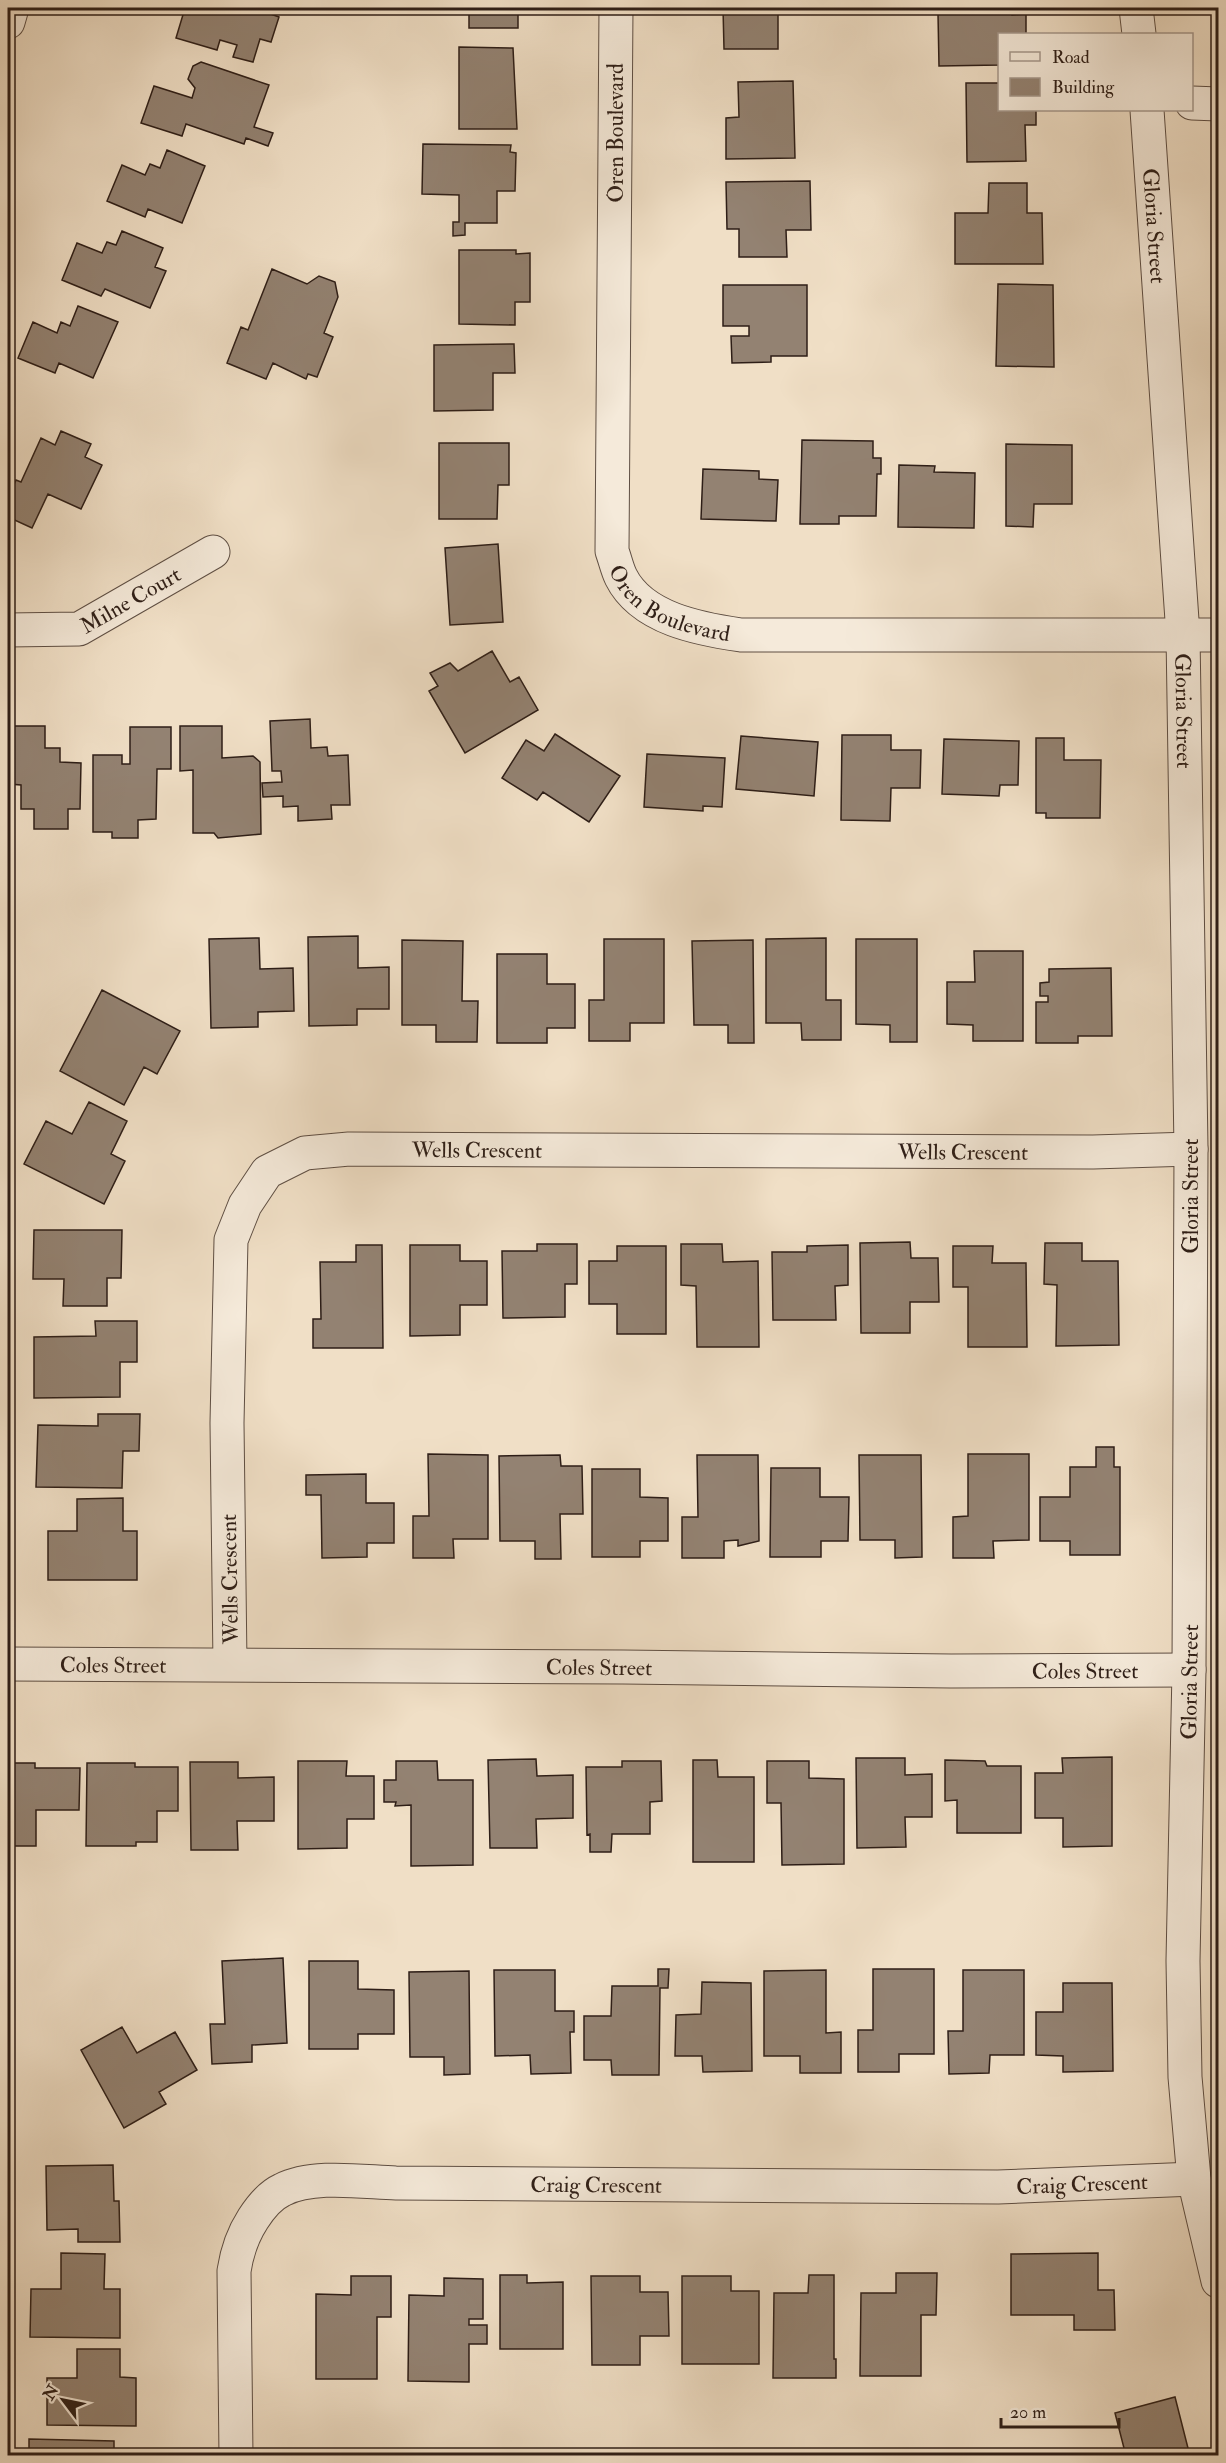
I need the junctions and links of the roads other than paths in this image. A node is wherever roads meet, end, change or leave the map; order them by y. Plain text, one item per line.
1 (12, 8) edge
2 (616, 8) edge
3 (1136, 8) edge
4 (8, 22) edge
5 (1139, 33) edge
6 (1193, 103) edge
7 (1218, 104) edge
8 (1147, 111) edge
9 (213, 552) dead end
10 (8, 630) edge
11 (1183, 635) junction
12 (1218, 635) edge
13 (1191, 1149) junction
14 (8, 1664) edge
15 (230, 1664) junction
16 (1189, 1670) junction
17 (1194, 2179) junction
18 (1218, 2281) edge
19 (236, 2456) edge

1 - 4 street
2 - 11 street, Oren Boulevard
3 - 5 street
6 - 7 street
8 - 11 street, Gloria Street
9 - 10 street, Milne Court
11 - 12 street, Oren Boulevard
11 - 13 street, Gloria Street
13 - 15 street, Wells Crescent
13 - 16 street, Gloria Street
14 - 15 street, Coles Street
15 - 16 street, Coles Street
16 - 17 street, Gloria Street
17 - 18 street, Gloria Street
17 - 19 street, Craig Crescent

